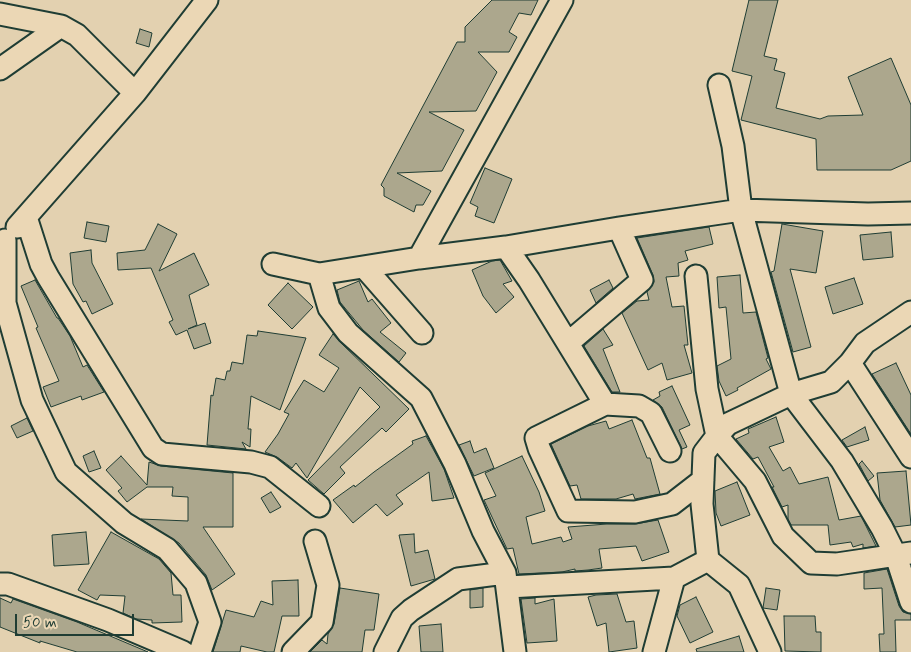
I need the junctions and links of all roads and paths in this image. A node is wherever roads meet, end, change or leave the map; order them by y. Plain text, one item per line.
1 (207, 0) edge
2 (562, 0) edge
3 (0, 14) edge
4 (61, 26) junction
5 (0, 69) edge
6 (719, 85) dead end
7 (135, 93) junction
8 (741, 210) junction
9 (911, 212) edge
10 (26, 217) junction
11 (619, 228) junction
12 (2, 243) edge
13 (506, 247) junction
14 (419, 258) junction
15 (273, 264) dead end
16 (365, 268) junction
17 (319, 274) junction
18 (696, 276) dead end
19 (911, 312) edge
20 (422, 332) dead end
21 (568, 343) junction
22 (850, 363) junction
23 (791, 394) junction
24 (605, 404) junction
25 (717, 436) junction
26 (670, 451) dead end
27 (911, 457) edge
28 (703, 480) junction
29 (319, 506) dead end
30 (315, 541) dead end
31 (904, 555) edge
32 (708, 560) junction
33 (674, 578) junction
34 (506, 580) junction
35 (0, 584) edge
36 (911, 602) edge
37 (183, 652) edge
38 (200, 652) edge
39 (293, 652) edge
40 (385, 652) edge
41 (515, 652) edge
42 (654, 652) edge
43 (770, 652) edge

1 - 7 street
2 - 14 street
3 - 4 street
4 - 5 street
4 - 7 street
6 - 8 street
7 - 10 street
8 - 9 street
8 - 11 street
8 - 23 street
10 - 12 street
10 - 29 street
11 - 13 street
11 - 21 street
12 - 38 street
13 - 14 street
13 - 21 street
14 - 16 street
15 - 17 street
16 - 17 street
16 - 20 street
17 - 34 street
18 - 25 street
19 - 22 street
21 - 24 street
22 - 23 street
22 - 27 street
23 - 25 street
23 - 31 street
24 - 26 street
24 - 28 street
25 - 28 street
25 - 31 street
28 - 32 street
30 - 39 street
31 - 36 street
32 - 33 street
32 - 43 street
33 - 34 street
33 - 42 street
34 - 40 street
34 - 41 street
35 - 37 street

